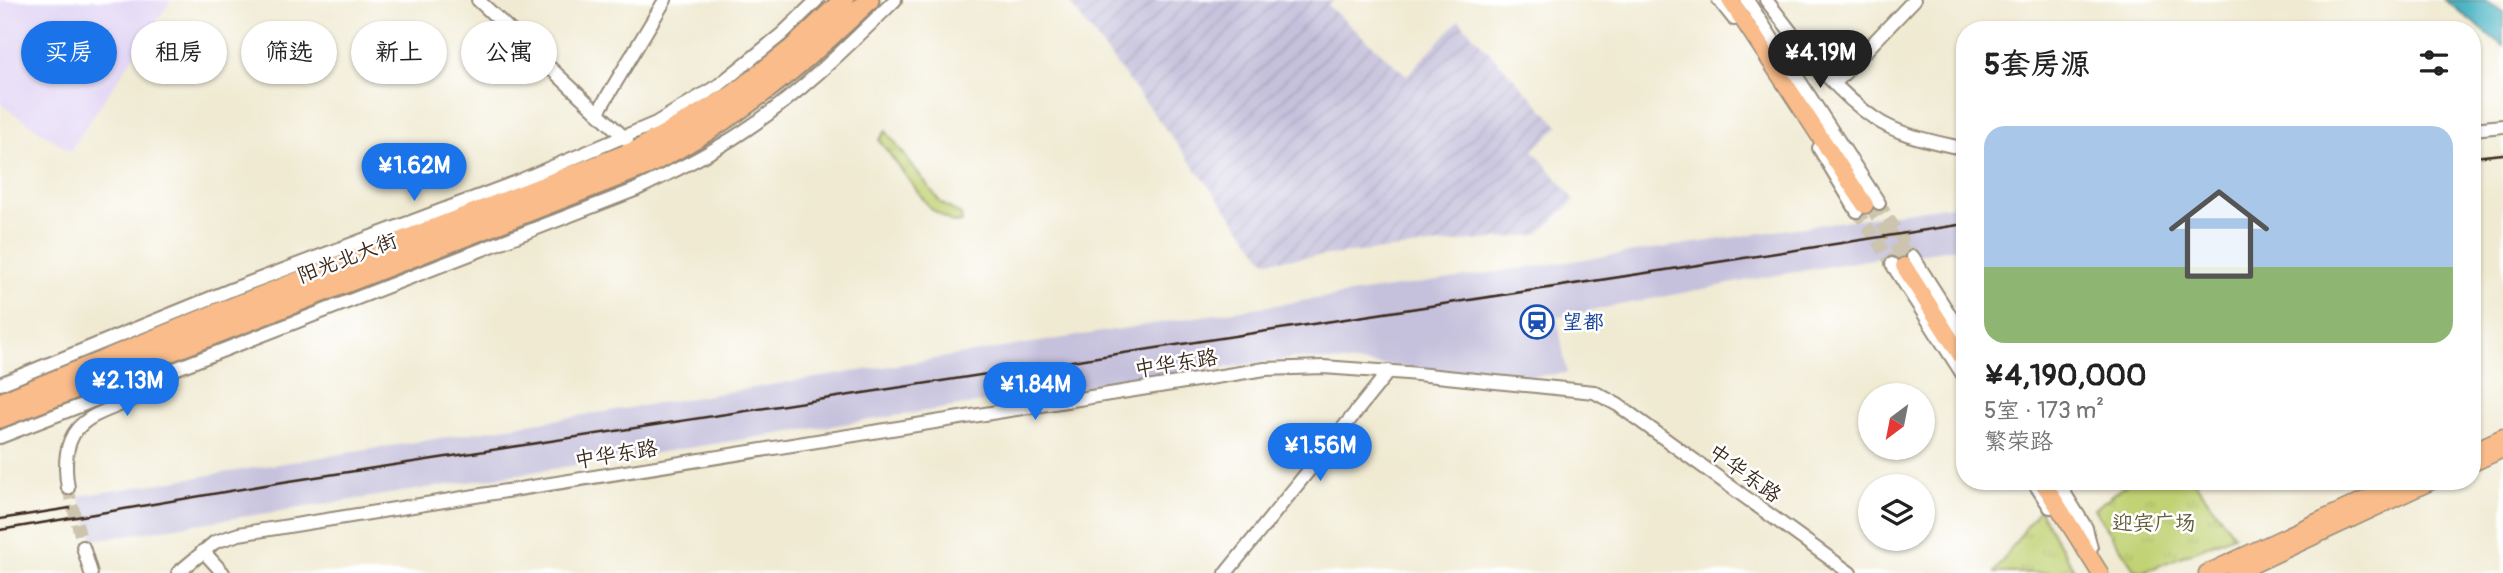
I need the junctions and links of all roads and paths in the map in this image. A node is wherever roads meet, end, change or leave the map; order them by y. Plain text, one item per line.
1 (478, 0) edge
2 (664, 0) edge
3 (817, 0) edge
4 (844, 0) edge
5 (869, 0) edge
6 (895, 0) edge
7 (1719, 0) edge
8 (1730, 0) edge
9 (1737, 0) edge
10 (1747, 0) edge
11 (1766, 0) edge
12 (1914, 0) edge
13 (1835, 83) junction
14 (598, 112) junction
15 (2503, 126) edge
16 (2481, 128) edge
17 (630, 143) junction
18 (1956, 146) edge
19 (1868, 205) junction
20 (1905, 263) junction
21 (1956, 328) edge
22 (1956, 338) edge
23 (1956, 347) edge
24 (1956, 361) edge
25 (160, 365) junction
26 (1389, 371) junction
27 (0, 384) edge
28 (0, 403) edge
29 (0, 418) edge
30 (0, 436) edge
31 (2503, 437) edge
32 (2481, 447) edge
33 (2503, 449) edge
34 (2481, 459) edge
35 (68, 488) tunnel mouth
36 (2039, 490) edge
37 (2048, 490) edge
38 (2053, 490) edge
39 (2063, 490) edge
40 (2386, 490) edge
41 (2413, 490) edge
42 (83, 547) tunnel mouth
43 (203, 551) junction
44 (2090, 551) junction
45 (91, 573) edge
46 (178, 573) edge
47 (223, 573) edge
48 (1226, 573) edge
49 (1850, 573) edge
50 (2100, 573) edge
51 (2107, 573) edge
52 (2207, 573) edge
53 (2235, 573) edge

1 - 14 street
2 - 14 street
3 - 17 street
4 - 17 highway, 阳光北大街
5 - 25 highway, 阳光北大街
6 - 25 street
7 - 19 street
8 - 19 main road
9 - 19 main road
10 - 19 street
11 - 13 street
12 - 13 street
13 - 18 street
14 - 17 street
15 - 16 street
17 - 27 street
17 - 28 highway, 阳光北大街
20 - 21 street
20 - 22 main road
20 - 23 main road
20 - 24 street
25 - 29 highway, 阳光北大街
25 - 30 street
25 - 35 street
26 - 43 street, 中华东路
26 - 48 street
26 - 49 street, 中华东路
31 - 32 main road
33 - 34 main road
36 - 44 street
37 - 44 main road
38 - 44 main road
39 - 44 street
40 - 52 main road
41 - 53 main road
42 - 45 street
43 - 46 street, 中华东路
43 - 47 street
44 - 50 main road
44 - 51 main road

